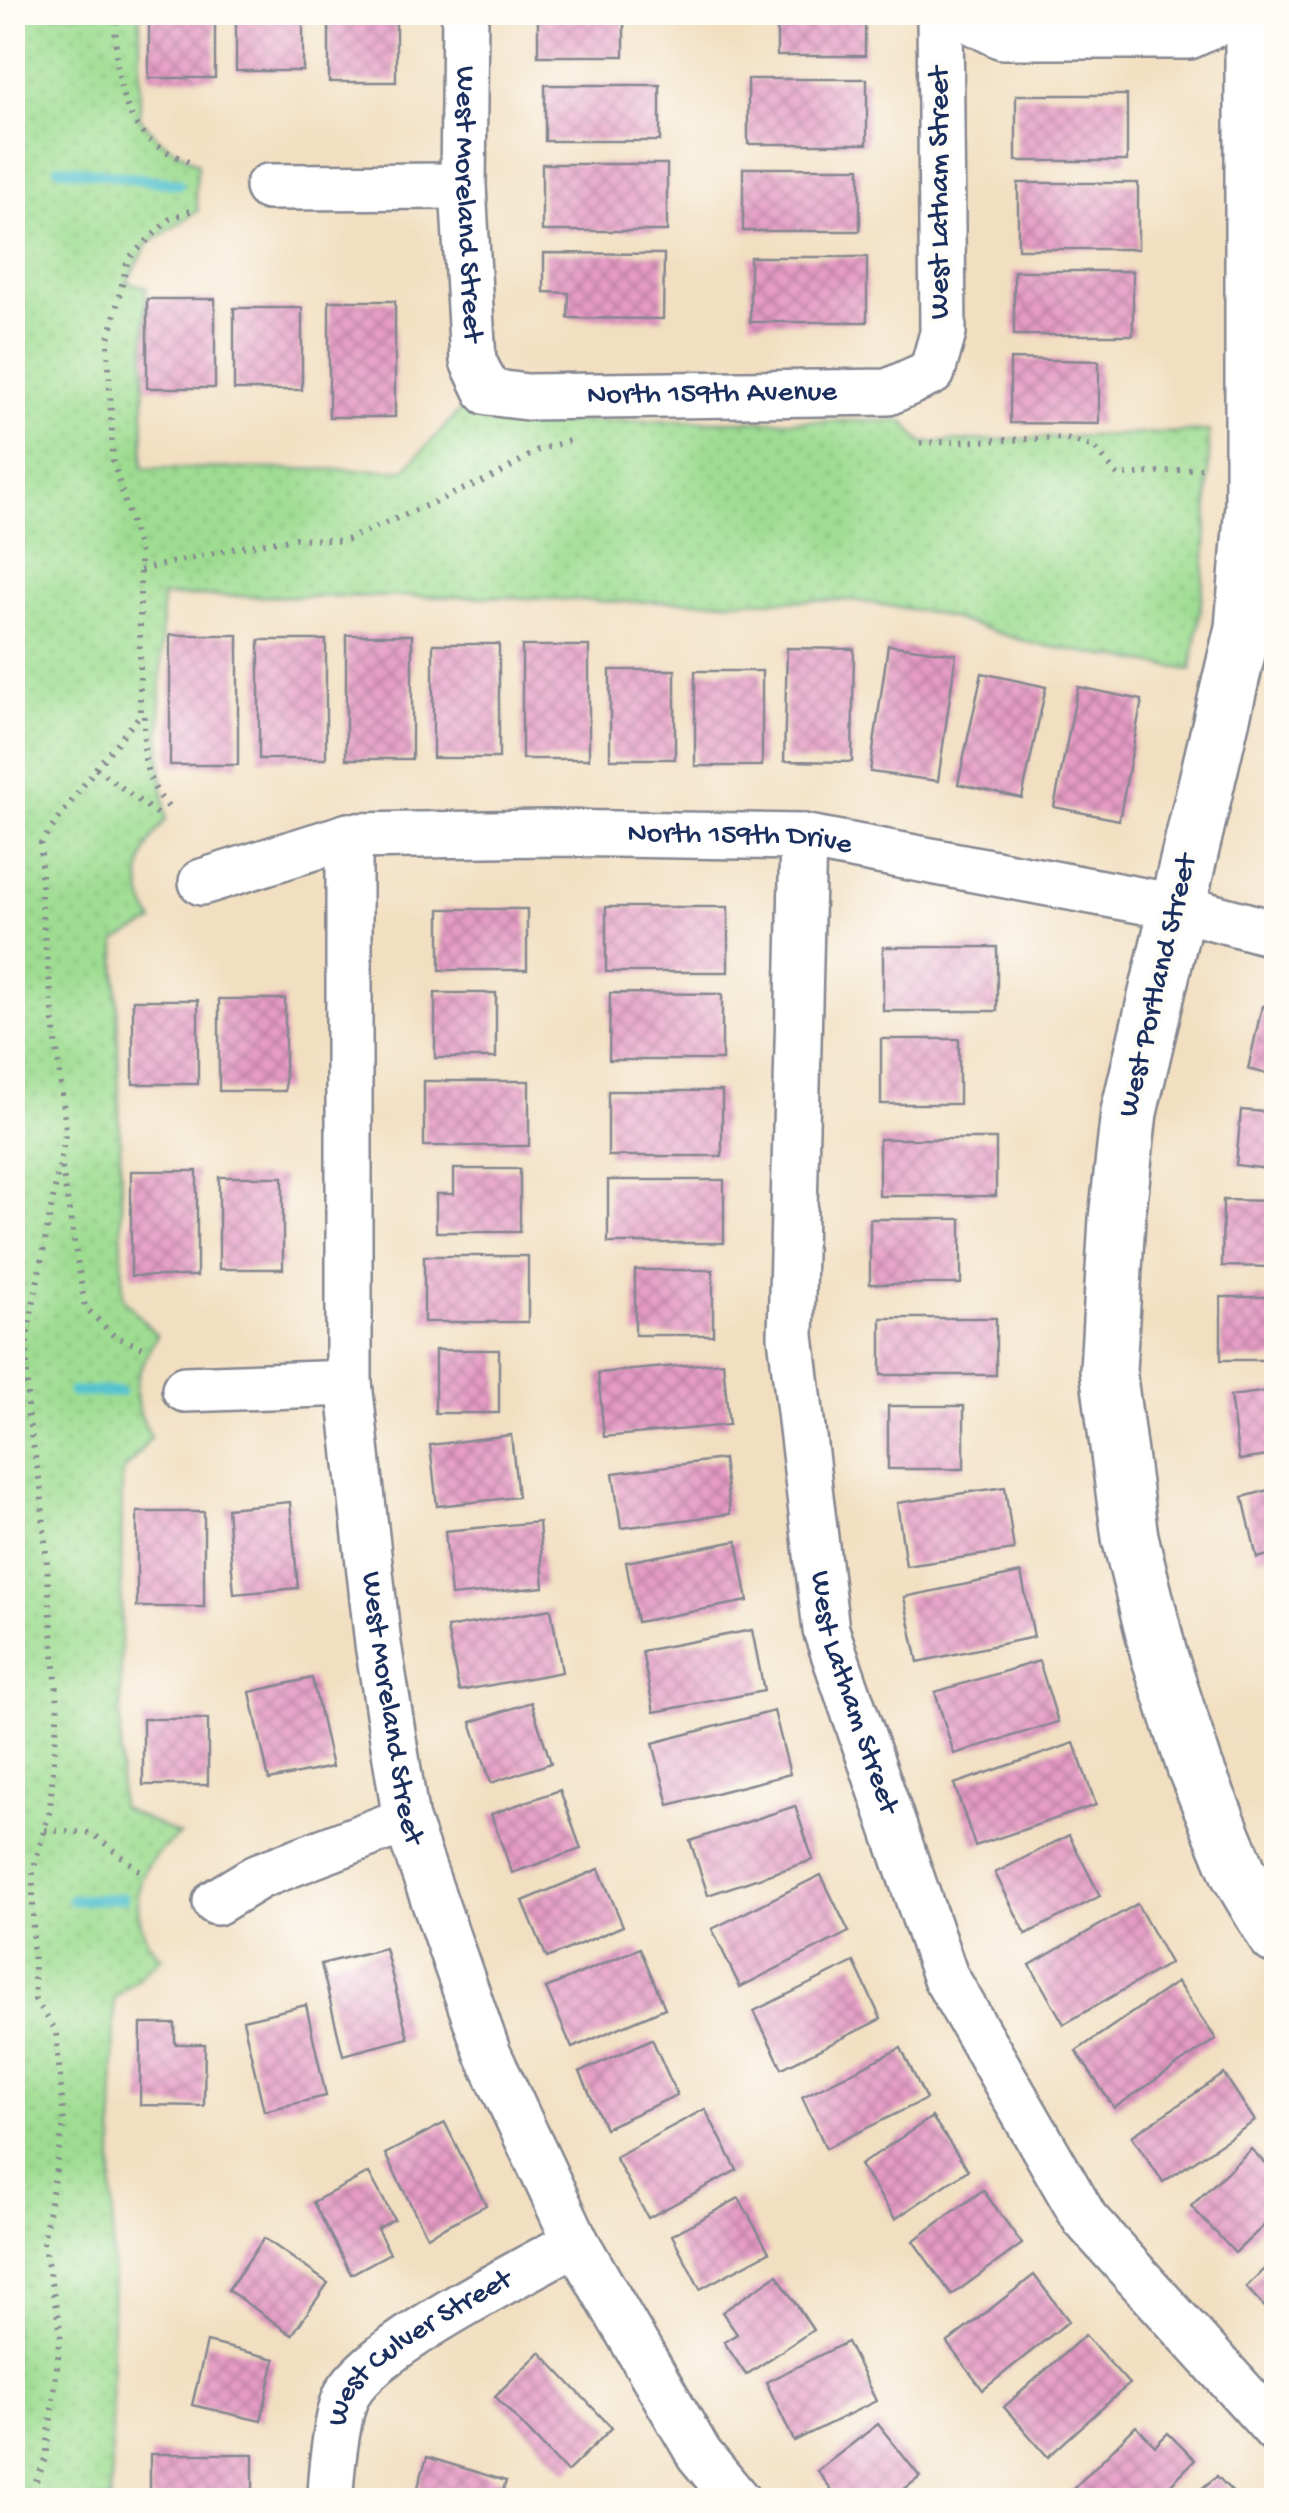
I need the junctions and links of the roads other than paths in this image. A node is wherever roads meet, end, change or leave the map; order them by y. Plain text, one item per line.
1 (465, 12) edge
2 (940, 12) edge
3 (954, 12) edge
4 (1240, 12) edge
5 (1253, 12) edge
6 (463, 186) junction
7 (268, 188) dead end
8 (932, 372) joint
9 (488, 392) joint
10 (1265, 505) edge
11 (350, 836) junction
12 (803, 837) junction
13 (202, 882) dead end
14 (1176, 906) junction
15 (1276, 934) edge
16 (349, 1383) junction
17 (185, 1389) dead end
18 (406, 1820) junction
19 (216, 1902) dead end
20 (1276, 1936) edge
21 (576, 2242) junction
22 (1276, 2430) edge
23 (330, 2500) edge
24 (737, 2500) edge

1 - 6 street, West Moreland Street
2 - 8 street, West Latham Street
3 - 4 street
5 - 10 street, West Portland Street
6 - 7 street
6 - 9 street, West Moreland Street
8 - 9 street, North 159th Avenue
10 - 14 street, West Portland Street
11 - 12 street, North 159th Drive
11 - 13 street, North 159th Drive
11 - 16 street, West Moreland Street
12 - 14 street, North 159th Drive
12 - 22 street, West Latham Street
14 - 15 street, North 159th Drive
14 - 20 street, West Portland Street
16 - 17 street
16 - 18 street, West Moreland Street
18 - 19 street
18 - 21 street, West Moreland Street
21 - 23 street, West Culver Street
21 - 24 street, West Moreland Street

